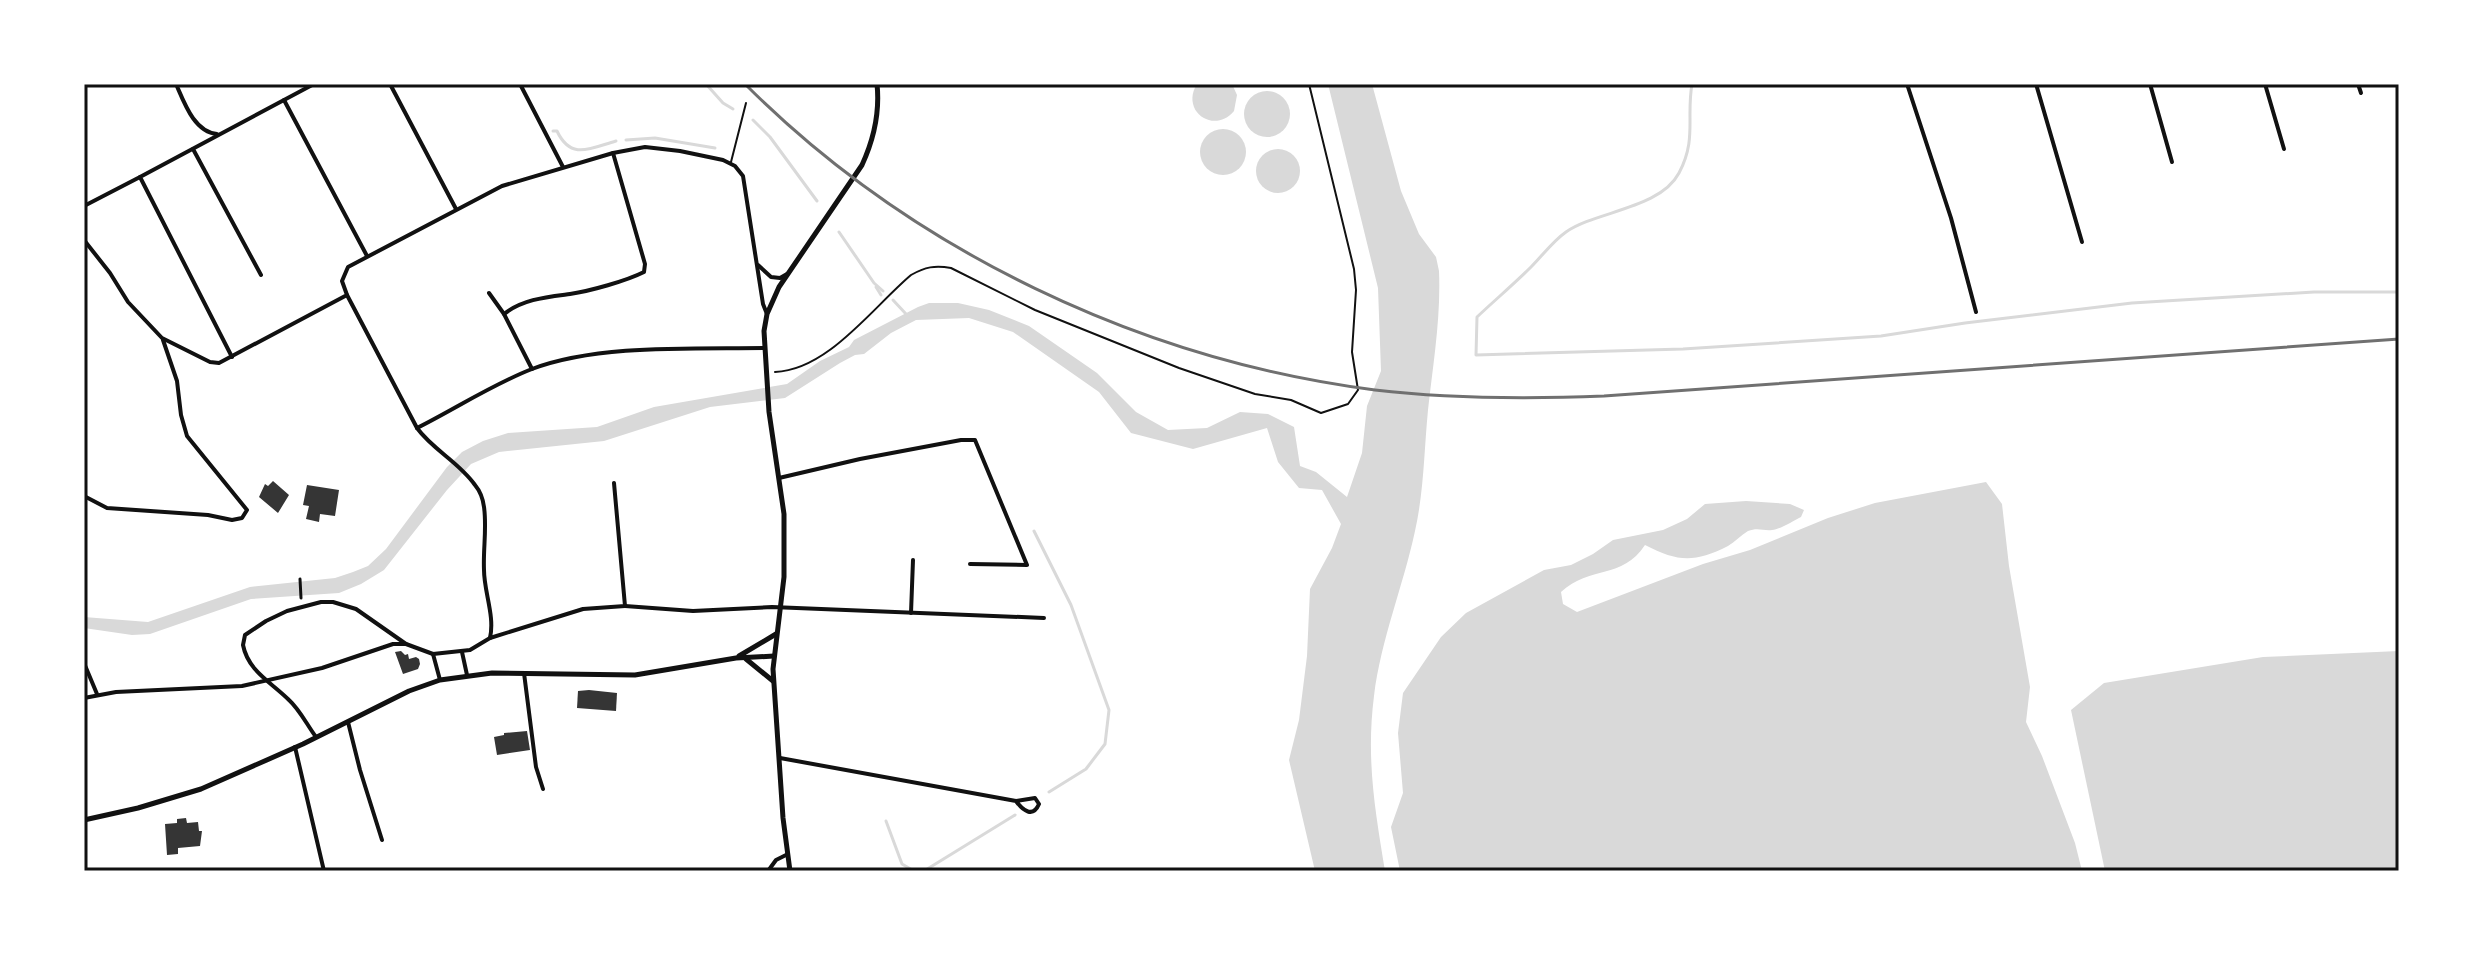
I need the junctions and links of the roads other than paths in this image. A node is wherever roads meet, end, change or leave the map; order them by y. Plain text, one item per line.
1 (176, 84) edge
2 (314, 84) edge
3 (390, 84) edge
4 (520, 84) edge
5 (877, 84) edge
6 (1907, 84) edge
7 (2036, 84) edge
8 (2150, 84) edge
9 (2265, 84) edge
10 (2358, 84) edge
11 (2361, 93) dead end
12 (284, 100) junction
13 (746, 103) dead end
14 (220, 134) junction
15 (193, 149) junction
16 (2284, 149) dead end
17 (613, 153) junction
18 (2172, 162) dead end
19 (730, 163) junction
20 (563, 167) junction
21 (140, 177) junction
22 (84, 206) edge
23 (456, 209) junction
24 (84, 240) edge
25 (2082, 242) dead end
26 (367, 256) junction
27 (756, 263) junction
28 (789, 272) junction
29 (261, 275) dead end
30 (489, 293) dead end
31 (347, 295) junction
32 (1976, 312) dead end
33 (504, 314) junction
34 (767, 314) junction
35 (162, 338) junction
36 (764, 348) junction
37 (232, 357) junction
38 (532, 369) junction
39 (417, 428) junction
40 (779, 478) junction
41 (614, 483) dead end
42 (84, 496) edge
43 (913, 560) dead end
44 (970, 564) dead end
45 (300, 579) dead end
46 (301, 598) dead end
47 (625, 606) junction
48 (781, 608) junction
49 (911, 613) junction
50 (1044, 618) dead end
51 (776, 634) junction
52 (490, 638) junction
53 (406, 644) junction
54 (462, 652) junction
55 (433, 654) junction
56 (774, 656) junction
57 (736, 658) junction
58 (745, 658) junction
59 (84, 663) edge
60 (524, 673) junction
61 (467, 675) junction
62 (440, 680) junction
63 (773, 681) junction
64 (266, 682) junction
65 (97, 694) junction
66 (84, 698) edge
67 (348, 722) junction
68 (316, 737) junction
69 (295, 747) junction
70 (780, 758) junction
71 (543, 789) dead end
72 (1016, 801) junction
73 (84, 820) edge
74 (382, 840) dead end
75 (788, 854) junction
76 (322, 870) edge
77 (768, 871) edge
78 (790, 871) edge

1 - 14 street
2 - 12 street
3 - 23 street
4 - 20 street
5 - 28 main road
6 - 32 street
7 - 25 street
8 - 18 street
9 - 16 street
10 - 11 street
12 - 14 street
12 - 26 street
13 - 19 lane
14 - 15 street
15 - 21 street
15 - 29 street
17 - 19 street
17 - 20 street
17 - 33 street
19 - 27 street
20 - 23 street
21 - 22 street
21 - 37 street
23 - 26 street
24 - 35 street
26 - 31 street
27 - 28 street
27 - 34 street
28 - 34 main road
30 - 33 street
31 - 37 street
31 - 39 street
33 - 38 street
34 - 36 main road
35 - 37 street
35 - 42 street
36 - 38 street
36 - 40 main road
38 - 39 street
39 - 52 street
40 - 44 street
40 - 48 main road
41 - 47 street
43 - 49 street
45 - 46 street
47 - 48 street
47 - 52 street
48 - 49 street
48 - 51 main road
49 - 50 street
51 - 56 main road
51 - 57 main road
52 - 54 street
53 - 55 street
53 - 64 street
53 - 64 street
54 - 55 street
54 - 61 street
55 - 62 street
56 - 58 main road
56 - 63 main road
57 - 58 main road
57 - 60 main road
58 - 63 main road
59 - 65 street
60 - 61 main road
60 - 71 street
61 - 62 main road
62 - 67 main road
63 - 70 main road
64 - 65 street
64 - 68 street
65 - 66 street
67 - 68 main road
67 - 74 street
68 - 69 main road
69 - 73 main road
69 - 76 street
70 - 72 street
70 - 75 main road
72 - 72 street
75 - 77 street
75 - 78 main road

